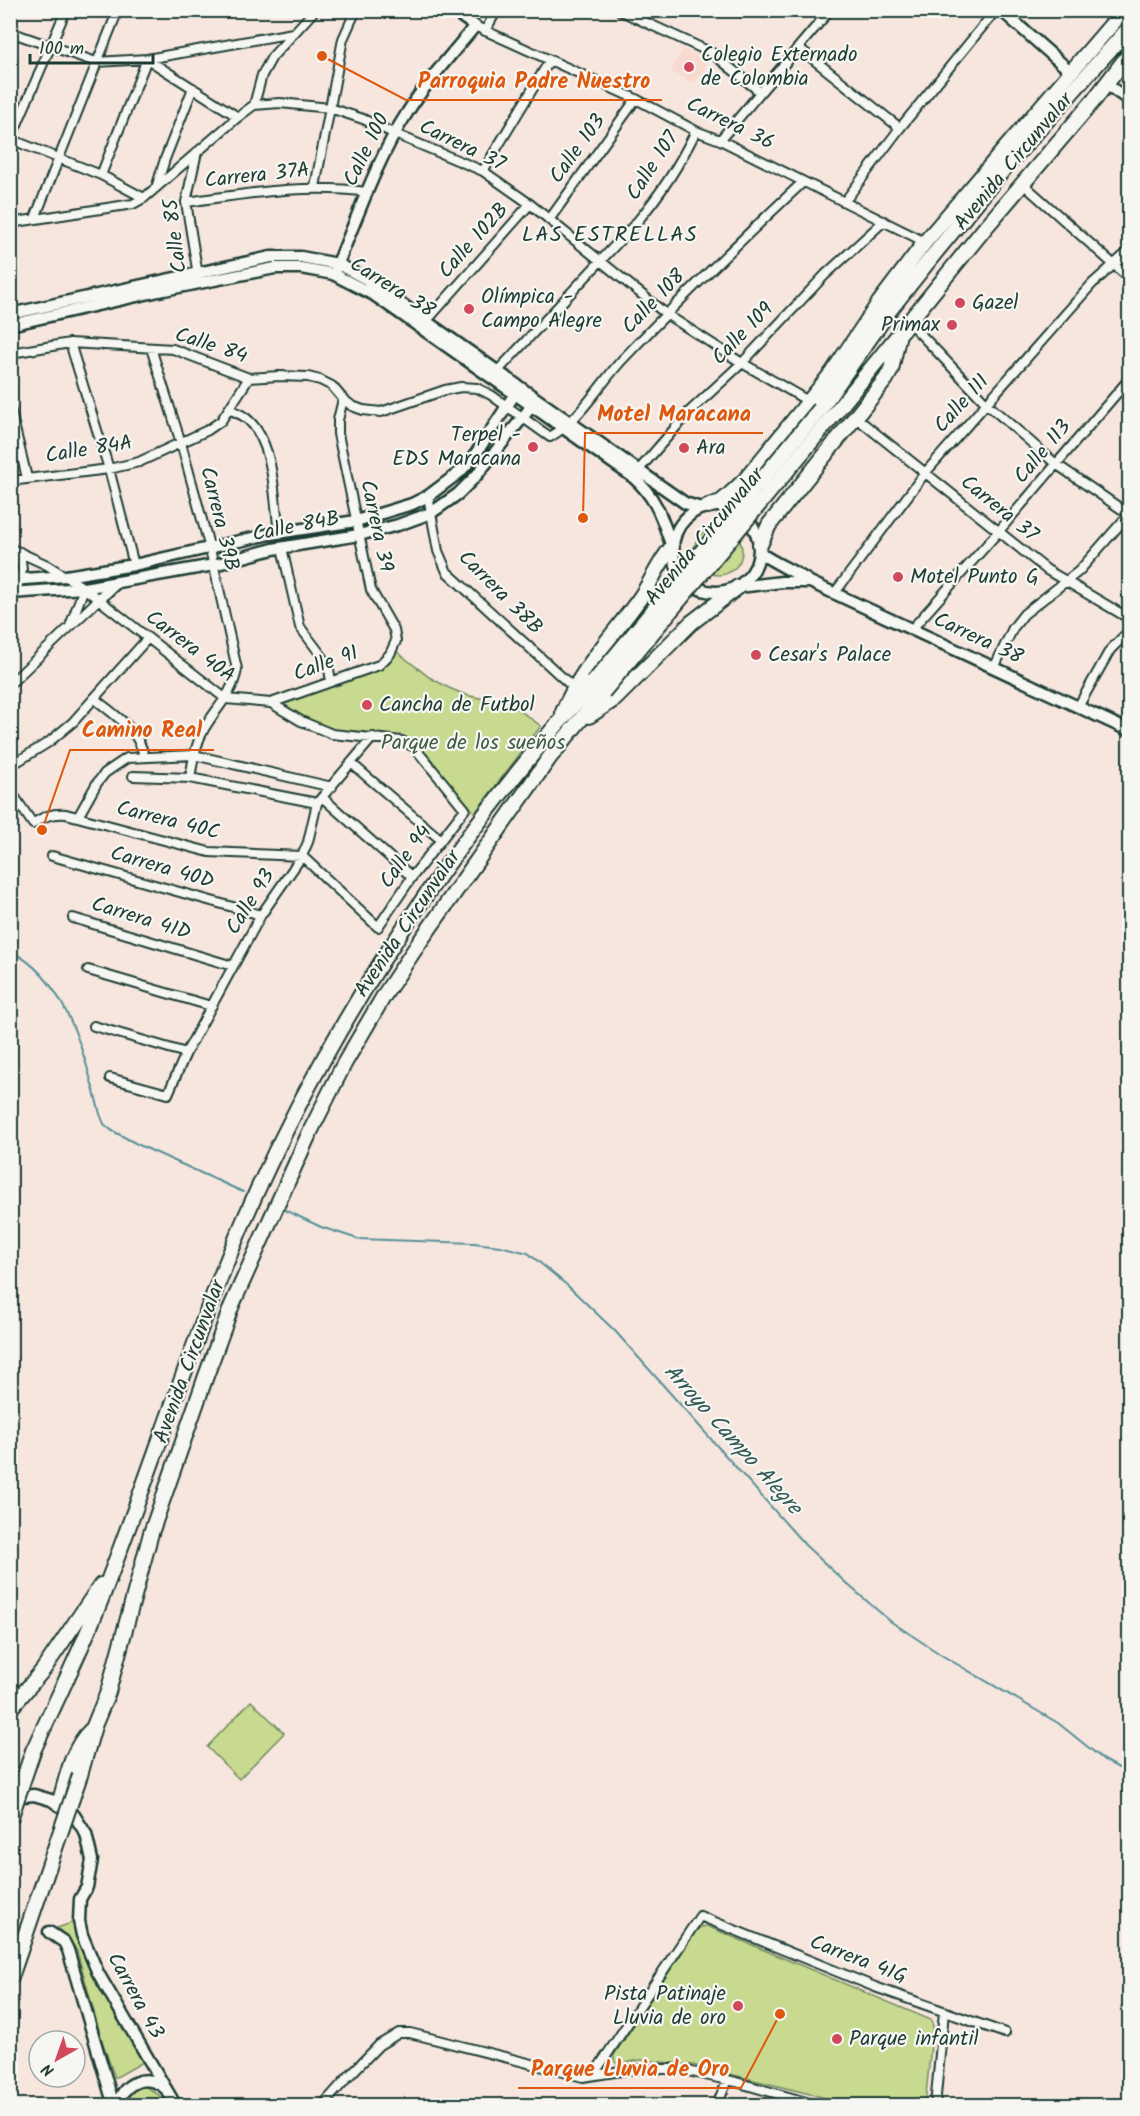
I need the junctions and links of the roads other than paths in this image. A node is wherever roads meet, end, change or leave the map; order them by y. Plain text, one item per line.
1 (66, 10) edge
2 (118, 10) edge
3 (315, 10) edge
4 (356, 10) edge
5 (452, 10) edge
6 (497, 10) edge
7 (619, 10) edge
8 (830, 10) edge
9 (998, 10) edge
10 (1124, 10) edge
11 (1130, 27) edge
12 (480, 29) junction
13 (10, 32) edge
14 (293, 33) junction
15 (52, 46) junction
16 (799, 48) junction
17 (1130, 53) edge
18 (147, 58) junction
19 (550, 60) junction
20 (96, 62) junction
21 (1130, 66) edge
22 (1070, 71) junction
23 (1106, 84) junction
24 (194, 88) junction
25 (760, 92) junction
26 (636, 99) junction
27 (1130, 101) edge
28 (254, 105) junction
29 (330, 108) junction
30 (238, 117) junction
31 (900, 128) junction
32 (696, 131) junction
33 (395, 134) junction
34 (11, 140) edge
35 (720, 140) junction
36 (197, 151) junction
37 (59, 158) junction
38 (483, 171) junction
39 (101, 175) junction
40 (803, 182) junction
41 (1022, 183) junction
42 (156, 186) junction
43 (315, 187) junction
44 (367, 192) junction
45 (144, 198) junction
46 (844, 201) junction
47 (186, 202) junction
48 (530, 204) junction
49 (35, 218) junction
50 (549, 220) junction
51 (884, 221) junction
52 (10, 223) edge
53 (925, 242) junction
54 (1130, 249) edge
55 (600, 262) junction
56 (1114, 264) junction
57 (336, 269) junction
58 (199, 278) junction
59 (1130, 279) edge
60 (10, 314) edge
61 (666, 314) junction
62 (909, 322) junction
63 (424, 324) junction
64 (10, 325) edge
65 (899, 334) junction
66 (70, 343) junction
67 (151, 348) junction
68 (10, 355) edge
69 (857, 357) junction
70 (742, 363) junction
71 (832, 373) junction
72 (495, 375) junction
73 (249, 378) junction
74 (1130, 378) edge
75 (517, 391) junction
76 (344, 399) junction
77 (534, 403) junction
78 (987, 404) junction
79 (814, 405) junction
80 (507, 406) junction
81 (10, 408) edge
82 (229, 409) junction
83 (854, 416) junction
84 (523, 417) junction
85 (567, 425) junction
86 (181, 442) junction
87 (1056, 464) junction
88 (108, 469) junction
89 (925, 473) junction
90 (636, 474) junction
91 (27, 478) junction
92 (10, 481) edge
93 (428, 496) junction
94 (704, 507) junction
95 (431, 513) junction
96 (1129, 514) edge
97 (356, 521) junction
98 (999, 531) junction
99 (279, 533) junction
100 (359, 535) junction
101 (672, 547) junction
102 (10, 548) edge
103 (282, 548) junction
104 (210, 549) junction
105 (760, 549) junction
106 (20, 552) junction
107 (134, 565) junction
108 (213, 565) junction
109 (66, 576) junction
110 (15, 580) edge
111 (117, 582) junction
112 (810, 582) junction
113 (1065, 582) junction
114 (738, 587) junction
115 (84, 588) junction
116 (13, 593) edge
117 (834, 594) junction
118 (98, 600) junction
119 (1130, 619) edge
120 (70, 627) junction
121 (911, 630) junction
122 (1130, 630) edge
123 (148, 638) junction
124 (390, 654) joint
125 (994, 668) junction
126 (331, 681) junction
127 (10, 684) edge
128 (598, 687) junction
129 (577, 691) junction
130 (94, 698) junction
131 (226, 699) junction
132 (271, 703) junction
133 (1078, 707) junction
134 (577, 723) junction
135 (1130, 731) edge
136 (373, 737) junction
137 (194, 755) junction
138 (144, 756) junction
139 (351, 763) junction
140 (10, 766) edge
141 (133, 776) dead end
142 (190, 778) junction
143 (332, 787) junction
144 (10, 790) edge
145 (320, 801) junction
146 (465, 809) joint
147 (78, 817) junction
148 (441, 840) junction
149 (52, 856) dead end
150 (302, 856) junction
151 (412, 877) junction
152 (261, 915) junction
153 (73, 918) dead end
154 (234, 966) junction
155 (88, 970) dead end
156 (211, 1006) junction
157 (94, 1026) dead end
158 (186, 1053) junction
159 (110, 1078) dead end
160 (112, 1569) junction
161 (10, 1709) edge
162 (94, 1726) junction
163 (10, 1797) edge
164 (59, 1804) junction
165 (10, 1818) edge
166 (49, 1932) dead end
167 (10, 1980) edge
168 (944, 2012) junction
169 (1005, 2033) dead end
170 (594, 2074) junction
171 (728, 2080) junction
172 (167, 2090) junction
173 (115, 2106) edge
174 (176, 2106) edge
175 (322, 2106) edge
176 (716, 2106) edge
177 (820, 2106) edge
178 (935, 2106) edge

1 - 15 street
2 - 20 street
3 - 14 street
4 - 29 street
5 - 12 street, Carrera 36
6 - 12 street, Calle 100
7 - 25 street
8 - 16 street
9 - 22 street
9 - 31 street
10 - 22 highway
11 - 69 highway, Avenida Circunvalar
12 - 19 street, Carrera 36
12 - 33 street, Calle 100
13 - 15 street
14 - 18 street
14 - 28 street
15 - 20 street
15 - 34 street
16 - 25 street
16 - 31 street
17 - 23 highway, Avenida Circunvalar
18 - 20 street
18 - 24 street
18 - 39 street
19 - 26 street, Carrera 36
19 - 38 street
20 - 37 street
21 - 23 highway
22 - 53 highway
23 - 27 street
23 - 41 highway, Avenida Circunvalar
24 - 30 street
24 - 42 street
25 - 35 street
26 - 32 street, Carrera 36
26 - 50 street, Calle 103
28 - 29 street, Carrera 37
28 - 30 street
29 - 33 street, Carrera 37
29 - 43 street
30 - 36 street
31 - 46 street
32 - 35 street, Carrera 36
32 - 55 street, Calle 107
33 - 38 street, Carrera 37
33 - 44 street, Calle 100
34 - 37 street
35 - 40 street, Carrera 36
36 - 42 street, Carrera 37A
36 - 47 street, Calle 85
37 - 39 street
37 - 49 street
38 - 48 street, Carrera 37
39 - 45 street
40 - 46 street, Carrera 36
40 - 61 street, Calle 108
41 - 56 street
41 - 62 highway, Avenida Circunvalar
42 - 45 street, Carrera 37A
43 - 44 street, Carrera 37A
43 - 47 street, Carrera 37A
44 - 57 street, Calle 100
45 - 49 street, Carrera 37A
46 - 51 street, Carrera 36
47 - 58 street, Calle 85
48 - 50 street, Carrera 37
48 - 63 street, Calle 102B
49 - 52 street, Carrera 37A
50 - 55 street, Carrera 37
51 - 53 street, Carrera 36
51 - 70 street, Calle 109
53 - 71 highway
54 - 56 street, Calle 111
55 - 61 street, Carrera 37
55 - 72 street, Calle 107
56 - 59 street
56 - 78 street, Calle 111
57 - 58 street, Carrera 38
57 - 63 street, Carrera 38
58 - 60 street, Carrera 38
58 - 64 street, Carrera 38
61 - 70 street, Carrera 37
61 - 85 street, Calle 108
62 - 65 highway, Avenida Circunvalar
62 - 78 street
63 - 72 street, Carrera 38
65 - 83 highway
65 - 128 highway, Avenida Circunvalar, bridge
66 - 67 street, Calle 84
66 - 68 street, Calle 84
66 - 88 street
67 - 73 street, Calle 84
67 - 86 street, Carrera 39B
69 - 71 highway
69 - 79 highway, Avenida Circunvalar
70 - 79 street, Carrera 37
70 - 90 street, Calle 109
71 - 79 highway
72 - 75 street, Carrera 38
73 - 76 street, Calle 84
73 - 82 street, Calle 84A
74 - 87 street, Calle 113
75 - 77 street, Carrera 38
75 - 80 street, Calle 84B
76 - 80 street, Calle 84
76 - 97 street, Carrera 39
77 - 84 street, Calle 84B
77 - 85 street, Carrera 38
78 - 87 street
78 - 89 street, Calle 111
79 - 94 highway
79 - 128 highway, Avenida Circunvalar, bridge
80 - 84 street, Calle 84
80 - 93 street, Calle 84B
81 - 91 street
82 - 86 street, Calle 84A
82 - 99 street
83 - 89 street, Carrera 37
83 - 105 highway
84 - 85 street, Calle 84
84 - 95 street, Calle 84B
85 - 90 street, Carrera 38
86 - 88 street, Calle 84A
86 - 104 street, Carrera 39B
87 - 96 street
87 - 98 street, Calle 113
88 - 91 street, Calle 84A
88 - 107 street
89 - 98 street, Carrera 37
89 - 117 street, Calle 111
90 - 94 street, Carrera 38
90 - 101 street, Carrera 38
91 - 92 street, Calle 84A
93 - 95 street, Carrera 38B
93 - 97 street, Calle 84B
94 - 101 street
94 - 105 street
95 - 100 street, Calle 84B
95 - 129 street, Carrera 38B
96 - 113 street
97 - 99 street, Calle 84B
97 - 100 street, Carrera 39
98 - 113 street, Carrera 37
98 - 121 street, Calle 113
99 - 104 street, Calle 84B
100 - 103 street, Calle 84B
100 - 124 street, Carrera 39
101 - 114 street
101 - 129 highway
102 - 106 street, Carrera 40A
103 - 108 street, Calle 84B
103 - 126 street
104 - 107 street, Calle 84B
104 - 108 street, Carrera 39B
105 - 112 street, Carrera 38
105 - 114 street
106 - 109 street, Carrera 40A
106 - 110 street
107 - 109 street, Calle 84B
108 - 111 street, Calle 84B
108 - 131 street, Carrera 39B
109 - 110 street, Calle 84B
109 - 115 street, Carrera 40A
110 - 116 street
111 - 115 street, Calle 84B
111 - 118 street
112 - 114 street, Carrera 38
112 - 117 street, Carrera 38
113 - 119 street, Carrera 37
113 - 125 street
114 - 134 highway
115 - 116 street, Calle 84B
115 - 118 street, Carrera 40A
115 - 120 street
117 - 121 street, Carrera 38
118 - 120 street
118 - 123 street, Carrera 40A
120 - 127 street
121 - 125 street, Carrera 38
122 - 133 street
123 - 130 street
123 - 131 street, Carrera 40A
124 - 126 street, Calle 91
125 - 133 street, Carrera 38
126 - 132 street, Calle 91
128 - 129 highway, Avenida Circunvalar
128 - 134 highway, Avenida Circunvalar
129 - 160 highway, Avenida Circunvalar
130 - 138 street
130 - 140 street
131 - 132 street, Carrera 40A
131 - 137 street, Carrera 39B
132 - 136 street, Carrera 40A
133 - 135 street, Carrera 38
134 - 162 highway, Avenida Circunvalar
136 - 139 street, Calle 93
136 - 146 street, Carrera 40A
137 - 138 street
137 - 142 street, Carrera 39B
137 - 143 street
138 - 147 street
139 - 143 street, Calle 93
139 - 148 street
141 - 142 street
142 - 145 street
143 - 145 street, Calle 93
144 - 147 street, Carrera 40C
145 - 150 street, Calle 93
145 - 151 street
146 - 148 street, Calle 94
147 - 150 street, Carrera 40C
148 - 151 street, Calle 94
149 - 152 street, Carrera 40D
150 - 151 street, Calle 94
150 - 152 street, Calle 93
152 - 154 street, Calle 93
153 - 154 street, Carrera 41D
154 - 156 street, Calle 93
155 - 156 street
156 - 158 street, Calle 93
157 - 158 street
158 - 159 street, Calle 93
160 - 161 highway
160 - 165 highway, Avenida Circunvalar, bridge
162 - 164 highway
162 - 167 highway, Avenida Circunvalar, bridge
163 - 164 street
164 - 172 street, Carrera 43
166 - 173 street, Carrera 43
168 - 169 street, Carrera 41G
168 - 170 street, Carrera 41G
168 - 178 street
170 - 171 street
170 - 175 street
171 - 176 street
171 - 177 street
172 - 173 street
172 - 174 street, Carrera 43

